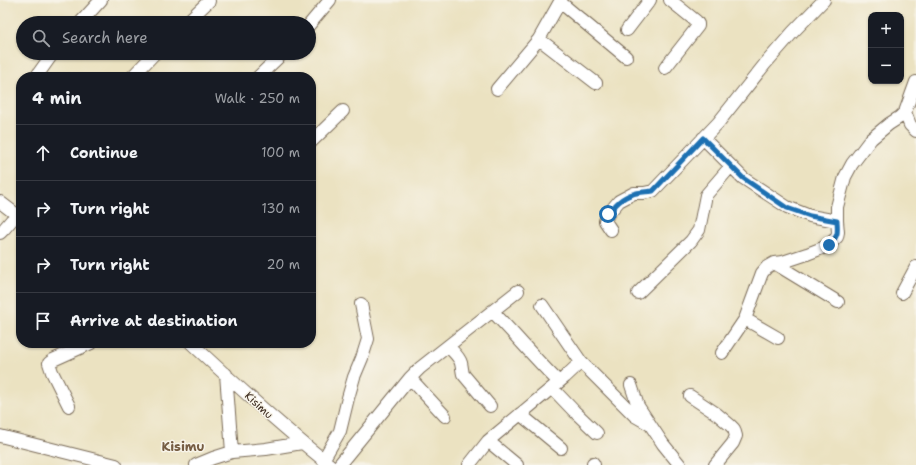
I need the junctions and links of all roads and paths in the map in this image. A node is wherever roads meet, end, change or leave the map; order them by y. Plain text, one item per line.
1 (101, 0) edge
2 (330, 0) edge
3 (650, 0) edge
4 (670, 0) edge
5 (824, 0) edge
6 (210, 1) dead end
7 (560, 1) edge
8 (86, 16) edge
9 (194, 16) edge
10 (316, 17) edge
11 (627, 30) dead end
12 (538, 39) junction
13 (626, 58) dead end
14 (48, 60) edge
15 (148, 60) edge
16 (276, 60) edge
17 (665, 68) dead end
18 (40, 72) edge
19 (137, 72) edge
20 (263, 72) edge
21 (916, 82) edge
22 (596, 83) dead end
23 (497, 89) dead end
24 (344, 111) dead end
25 (905, 112) junction
26 (916, 132) edge
27 (316, 137) edge
28 (703, 138) junction
29 (731, 166) junction
30 (0, 202) edge
31 (16, 215) edge
32 (16, 219) edge
33 (837, 221) junction
34 (611, 230) dead end
35 (0, 233) edge
36 (774, 263) junction
37 (916, 267) edge
38 (518, 291) dead end
39 (638, 293) dead end
40 (902, 293) dead end
41 (838, 302) dead end
42 (361, 304) dead end
43 (542, 305) dead end
44 (492, 311) junction
45 (745, 318) junction
46 (778, 338) dead end
47 (448, 346) junction
48 (80, 348) edge
49 (197, 348) edge
50 (722, 354) dead end
51 (582, 362) junction
52 (226, 374) junction
53 (410, 378) junction
54 (555, 385) junction
55 (631, 385) dead end
56 (690, 396) dead end
57 (69, 406) dead end
58 (490, 406) dead end
59 (520, 414) junction
60 (445, 416) dead end
61 (649, 424) junction
62 (597, 433) dead end
63 (0, 436) edge
64 (488, 441) junction
65 (302, 443) junction
66 (561, 448) dead end
67 (232, 452) junction
68 (326, 462) edge
69 (116, 465) edge
70 (196, 465) edge
71 (339, 465) edge
72 (469, 465) edge
73 (517, 465) edge
74 (680, 465) edge
75 (715, 465) edge

1 - 8 street
2 - 10 street
3 - 11 street
4 - 17 street
5 - 28 street
6 - 9 street
7 - 12 street
7 - 13 street
12 - 22 street
12 - 23 street
14 - 18 street
15 - 19 street
16 - 20 street
21 - 25 street
24 - 27 street
25 - 26 street
25 - 33 street
28 - 29 street
28 - 34 street
29 - 33 street
29 - 39 street
30 - 31 street
32 - 35 street
33 - 36 street
36 - 41 street
36 - 45 street
37 - 40 street
38 - 44 street
42 - 68 street
43 - 51 street
44 - 47 street
44 - 54 street
45 - 46 street
45 - 50 street
47 - 53 street
47 - 58 street
48 - 57 street
49 - 52 street, Kisimu
51 - 54 street
51 - 61 street
52 - 65 street, Kisimu
52 - 67 street
53 - 60 street
53 - 71 street
54 - 59 street
54 - 62 street
55 - 61 street
56 - 75 street
59 - 64 street
59 - 66 street
61 - 74 street
63 - 69 street
64 - 72 street
64 - 73 street
65 - 67 street
65 - 68 street, Kisimu
67 - 70 street

